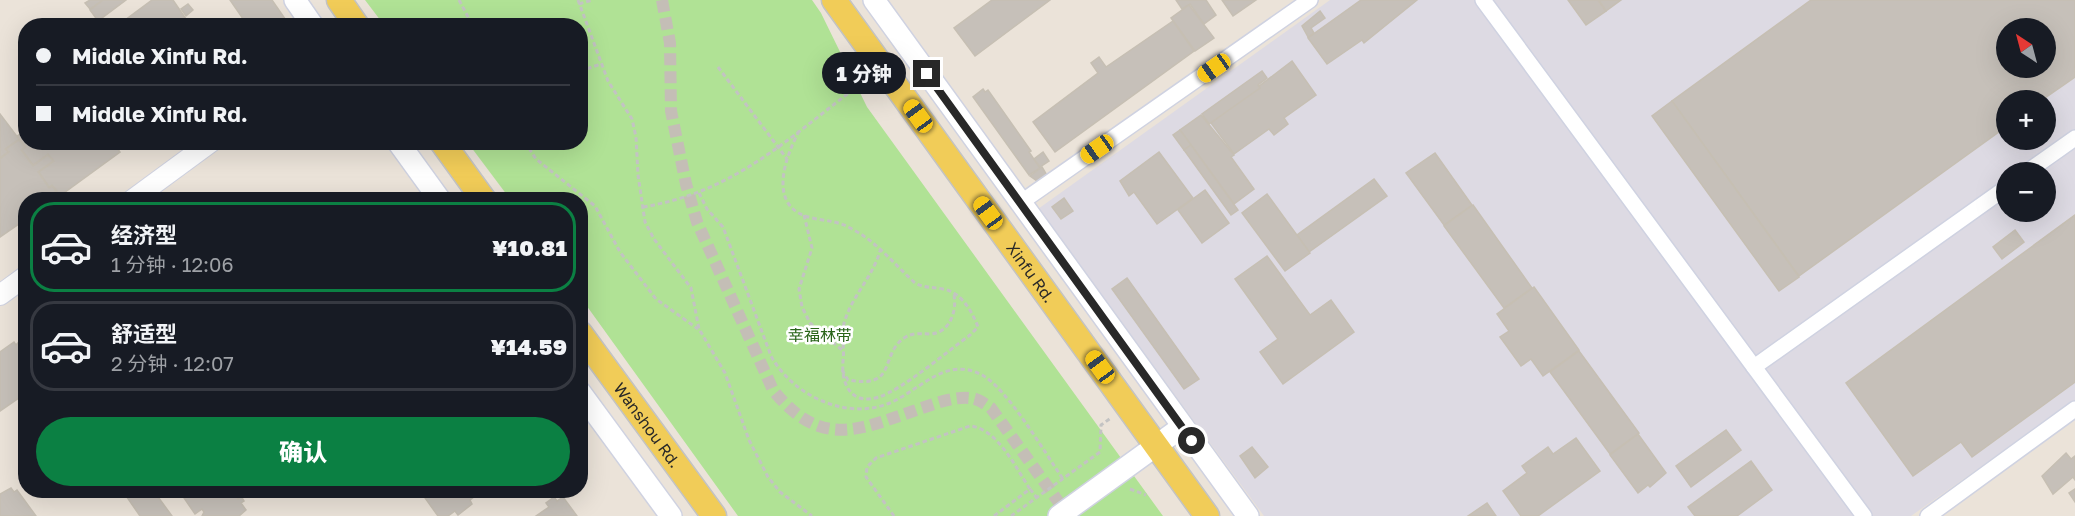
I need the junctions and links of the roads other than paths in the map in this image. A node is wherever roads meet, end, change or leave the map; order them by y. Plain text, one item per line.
1 (295, 0) edge
2 (339, 0) edge
3 (834, 0) edge
4 (874, 0) edge
5 (1310, 0) edge
6 (1483, 0) edge
7 (307, 18) edge
8 (351, 18) edge
9 (2075, 138) edge
10 (200, 150) edge
11 (404, 150) edge
12 (448, 150) edge
13 (2041, 162) edge
14 (143, 192) edge
15 (434, 192) edge
16 (478, 192) edge
17 (1996, 195) edge
18 (1020, 203) junction
19 (18, 282) edge
20 (0, 295) edge
21 (588, 344) edge
22 (1754, 367) junction
23 (588, 403) edge
24 (2075, 409) edge
25 (1182, 427) junction
26 (1156, 446) junction
27 (671, 516) edge
28 (714, 516) edge
29 (1059, 516) edge
30 (1207, 516) edge
31 (1248, 516) edge
32 (1864, 516) edge
33 (1928, 516) edge

1 - 7 main road
2 - 8 main road
3 - 26 main road, Xinfu Rd.
4 - 18 main road
5 - 18 street
6 - 22 street
9 - 13 street
10 - 14 street
11 - 15 main road
12 - 16 main road
17 - 22 street
18 - 25 main road
19 - 20 street
21 - 28 main road, Wanshou Rd.
22 - 32 street
23 - 27 main road
24 - 33 street
25 - 26 main road
25 - 31 main road
26 - 29 main road
26 - 30 main road, Xinfu Rd.

